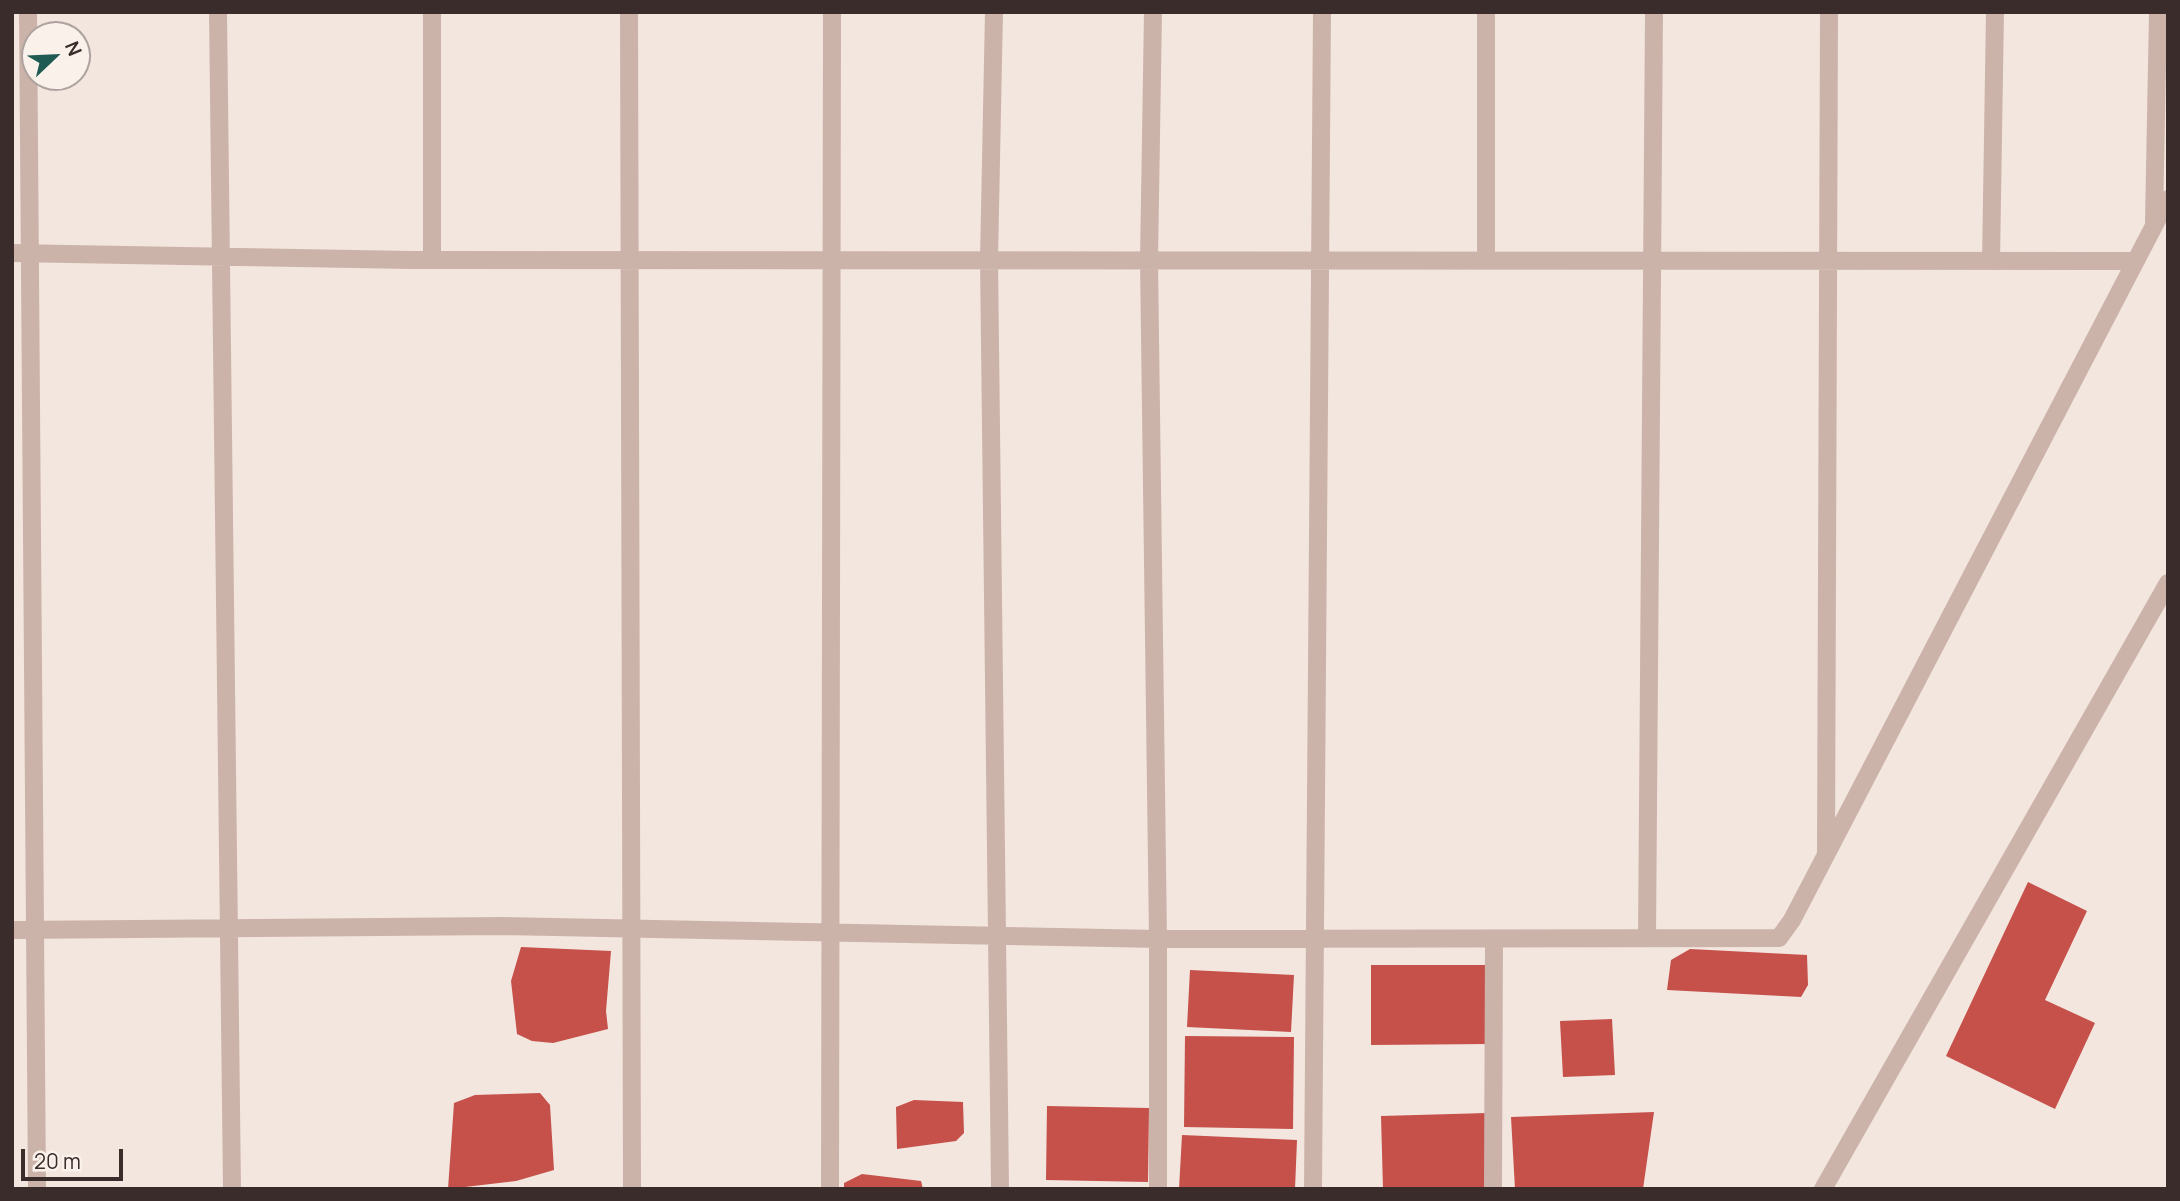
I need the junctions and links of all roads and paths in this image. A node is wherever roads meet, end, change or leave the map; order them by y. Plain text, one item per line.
1 (28, 12) edge
2 (218, 12) edge
3 (432, 12) edge
4 (629, 12) edge
5 (832, 12) edge
6 (994, 12) edge
7 (1153, 12) edge
8 (1322, 12) edge
9 (1486, 12) edge
10 (1654, 12) edge
11 (1829, 12) edge
12 (1995, 12) edge
13 (2158, 12) edge
14 (2168, 199) edge
15 (2154, 225) junction
16 (21, 253) edge
17 (221, 257) junction
18 (831, 259) junction
19 (989, 259) junction
20 (432, 260) junction
21 (630, 260) junction
22 (1150, 260) junction
23 (1320, 260) junction
24 (1486, 261) junction
25 (1652, 261) junction
26 (1828, 261) junction
27 (1991, 261) junction
28 (2134, 261) junction
29 (2168, 583) edge
30 (1825, 856) junction
31 (229, 928) junction
32 (631, 928) junction
33 (35, 929) junction
34 (12, 930) edge
35 (829, 932) junction
36 (997, 936) junction
37 (1315, 938) junction
38 (1647, 938) junction
39 (1158, 939) junction
40 (1494, 939) junction
41 (37, 1189) edge
42 (232, 1189) edge
43 (632, 1189) edge
44 (830, 1189) edge
45 (1000, 1189) edge
46 (1158, 1189) edge
47 (1313, 1189) edge
48 (1493, 1189) edge
49 (1822, 1189) edge

1 - 16 street
2 - 17 street
3 - 20 street
4 - 21 street
5 - 18 street
6 - 19 street
7 - 22 street
8 - 23 street
9 - 24 street
10 - 25 street
11 - 26 street
12 - 27 street
13 - 15 street
14 - 15 street
15 - 28 street
16 - 17 street
16 - 33 street
17 - 20 street
17 - 31 street
18 - 19 street
18 - 21 street
18 - 35 street
19 - 22 street
19 - 36 street
20 - 21 street
21 - 32 street
22 - 23 street
22 - 39 street
23 - 24 street
23 - 37 street
24 - 25 street
25 - 26 street
25 - 38 street
26 - 27 street
26 - 30 street
27 - 28 street
28 - 30 street
29 - 49 street
30 - 38 street
31 - 32 street
31 - 33 street
31 - 42 street
32 - 35 street
32 - 43 street
33 - 34 street
33 - 41 street
35 - 36 street
35 - 44 street
36 - 39 street
36 - 45 street
37 - 39 street
37 - 40 street
37 - 47 street
38 - 40 street
39 - 46 street
40 - 48 street

